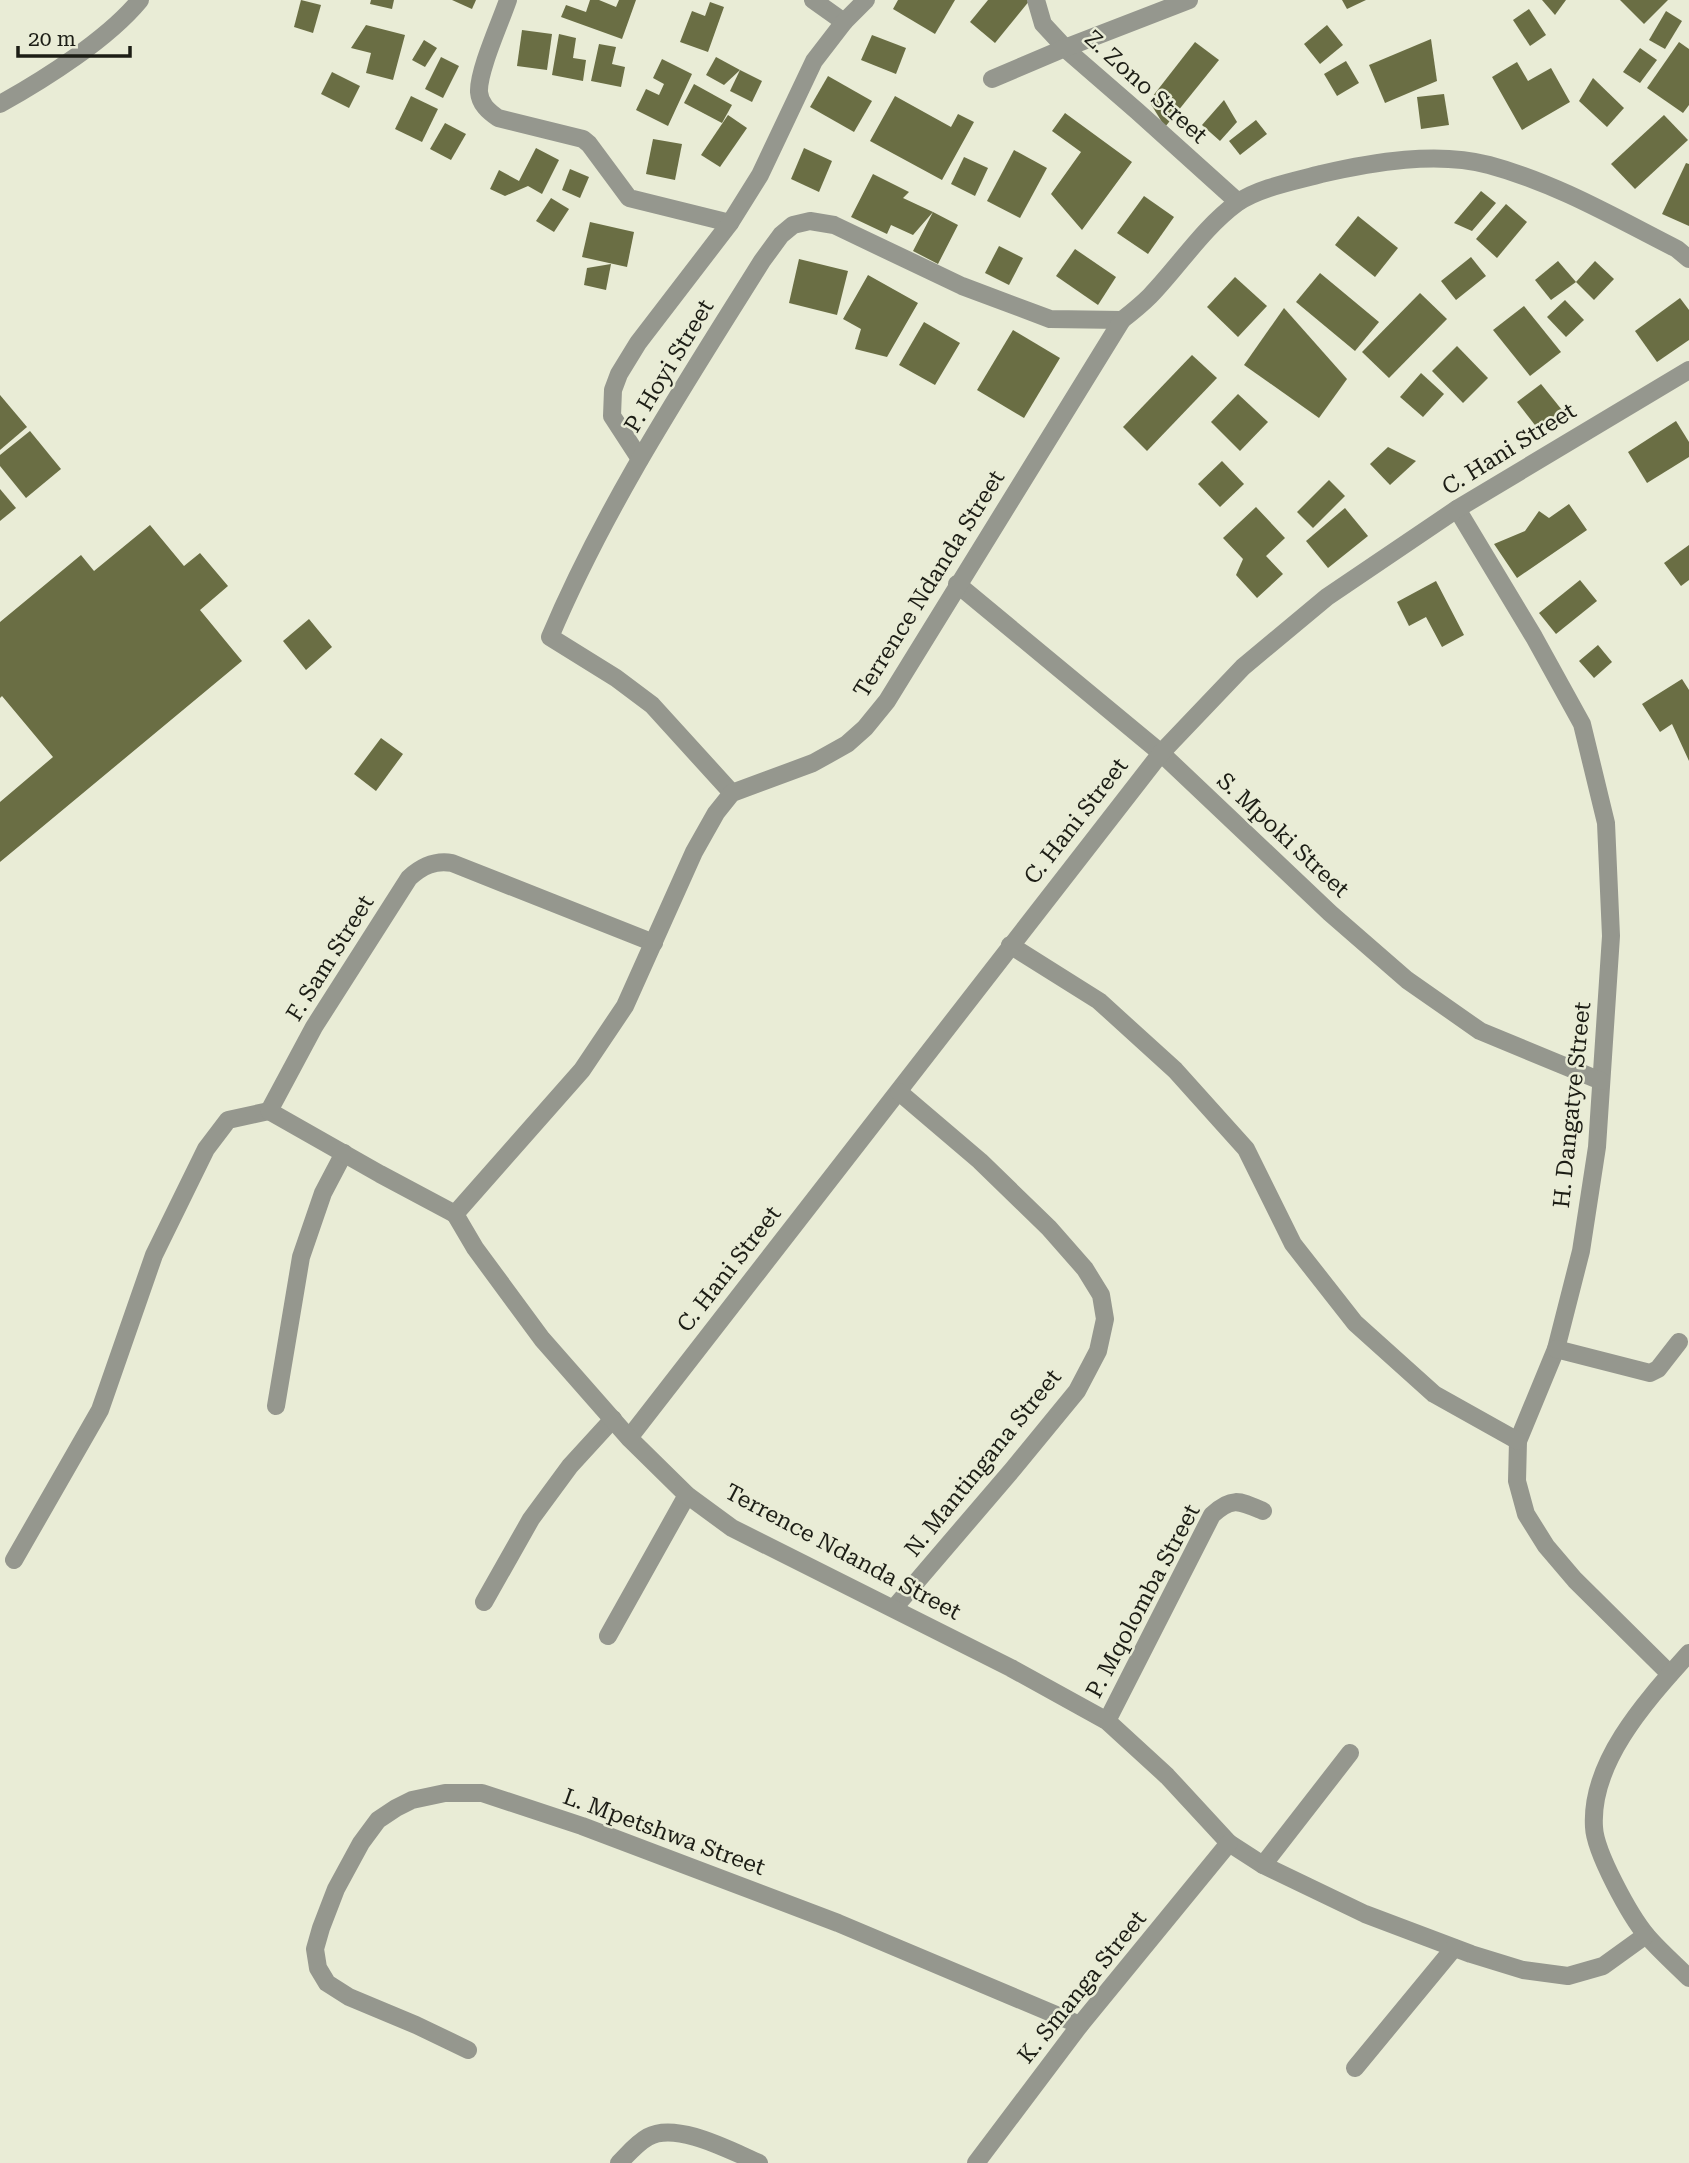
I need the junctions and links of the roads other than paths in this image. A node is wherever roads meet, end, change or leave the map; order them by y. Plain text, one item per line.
1 (140, 0) edge
2 (508, 0) edge
3 (813, 0) edge
4 (866, 0) edge
5 (1036, 0) edge
6 (1189, 0) edge
7 (844, 22) junction
8 (1065, 48) junction
9 (992, 79) dead end
10 (0, 104) edge
11 (1238, 202) junction
12 (730, 223) junction
13 (1689, 259) edge
14 (1122, 320) junction
15 (1689, 370) edge
16 (640, 459) junction
17 (1457, 509) junction
18 (957, 584) junction
19 (1161, 753) junction
20 (732, 793) junction
21 (654, 943) junction
22 (1010, 945) junction
23 (1601, 1081) junction
24 (899, 1092) junction
25 (269, 1111) junction
26 (344, 1153) junction
27 (456, 1214) junction
28 (1679, 1342) dead end
29 (1556, 1349) junction
30 (276, 1406) dead end
31 (613, 1419) junction
32 (629, 1438) junction
33 (1518, 1441) junction
34 (687, 1495) junction
35 (1263, 1511) dead end
36 (15, 1560) dead end
37 (484, 1602) dead end
38 (894, 1608) junction
39 (608, 1636) dead end
40 (1689, 1653) edge
41 (1670, 1674) junction
42 (1107, 1721) junction
43 (1350, 1753) dead end
44 (1229, 1843) junction
45 (1263, 1865) junction
46 (1646, 1935) junction
47 (1454, 1948) junction
48 (1689, 1978) edge
49 (1080, 2025) junction
50 (468, 2050) dead end
51 (1355, 2068) dead end
52 (619, 2163) edge
53 (759, 2163) edge
54 (976, 2163) edge

1 - 10 street
2 - 12 street
3 - 7 street
4 - 7 street
5 - 8 street, Z. Zono Street
6 - 8 street
7 - 12 street
8 - 9 street
8 - 11 street, Z. Zono Street
11 - 13 street, Terrence Ndanda Street
11 - 14 street, Terrence Ndanda Street
12 - 16 street
14 - 16 street, P. Hoyi Street
14 - 18 street, Terrence Ndanda Street
15 - 17 street, C. Hani Street
16 - 20 street, P. Hoyi Street
17 - 19 street, C. Hani Street
17 - 23 street, H. Dangatye Street
18 - 19 street, S. Mpoki Street
18 - 20 street, Terrence Ndanda Street
19 - 22 street, C. Hani Street
19 - 23 street, S. Mpoki Street
20 - 21 street
21 - 25 street, F. Sam Street
21 - 27 street
22 - 24 street, C. Hani Street
22 - 33 street
23 - 29 street, H. Dangatye Street
24 - 32 street, C. Hani Street
24 - 38 street, N. Mantingana Street
25 - 26 street
25 - 36 street
26 - 27 street
26 - 30 street
27 - 31 street, Terrence Ndanda Street
28 - 29 street
29 - 33 street, H. Dangatye Street
31 - 32 street, Terrence Ndanda Street
31 - 37 street
32 - 34 street, Terrence Ndanda Street
33 - 41 street, H. Dangatye Street
34 - 38 street, Terrence Ndanda Street
34 - 39 street
35 - 42 street, P. Mqolomba Street
38 - 42 street, Terrence Ndanda Street
40 - 41 street
41 - 46 street
42 - 44 street, Terrence Ndanda Street
43 - 45 street
44 - 45 street, Terrence Ndanda Street
44 - 49 street, K. Smanga Street
45 - 47 street, Terrence Ndanda Street
46 - 47 street, Terrence Ndanda Street
46 - 48 street
47 - 51 street
49 - 50 street, L. Mpetshwa Street
49 - 54 street, K. Smanga Street
52 - 53 street

